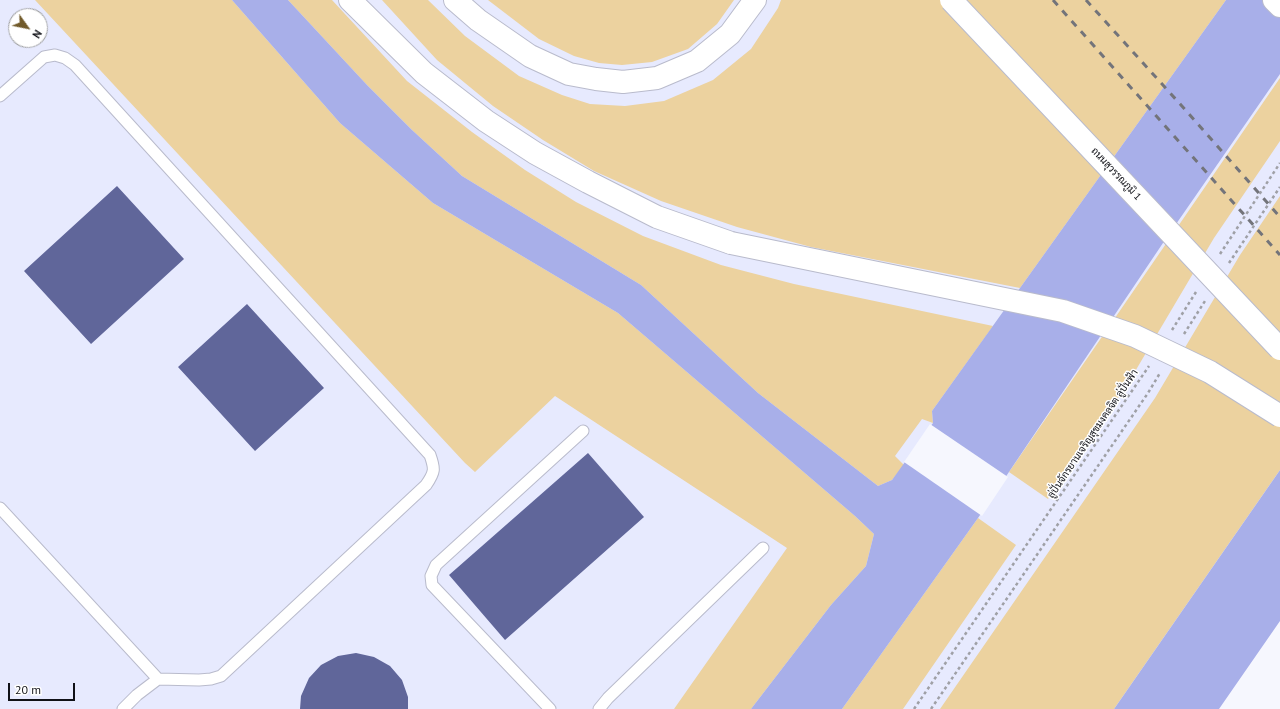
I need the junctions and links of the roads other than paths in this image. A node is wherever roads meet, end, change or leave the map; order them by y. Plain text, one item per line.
1 (350, 0) edge
2 (455, 0) edge
3 (755, 0) edge
4 (951, 0) edge
5 (1274, 0) edge
6 (1280, 6) edge
7 (0, 96) edge
8 (1280, 348) edge
9 (1280, 416) edge
10 (583, 431) dead end
11 (0, 508) edge
12 (763, 548) dead end
13 (158, 679) junction
14 (123, 709) edge
15 (550, 709) edge
16 (599, 709) edge

1 - 9 highway, bridge
2 - 3 highway
4 - 8 highway, ถนนสุวรรณภูมิ 1, bridge
5 - 6 highway
7 - 13 lane
10 - 15 lane
11 - 13 lane
12 - 16 lane
13 - 14 lane

